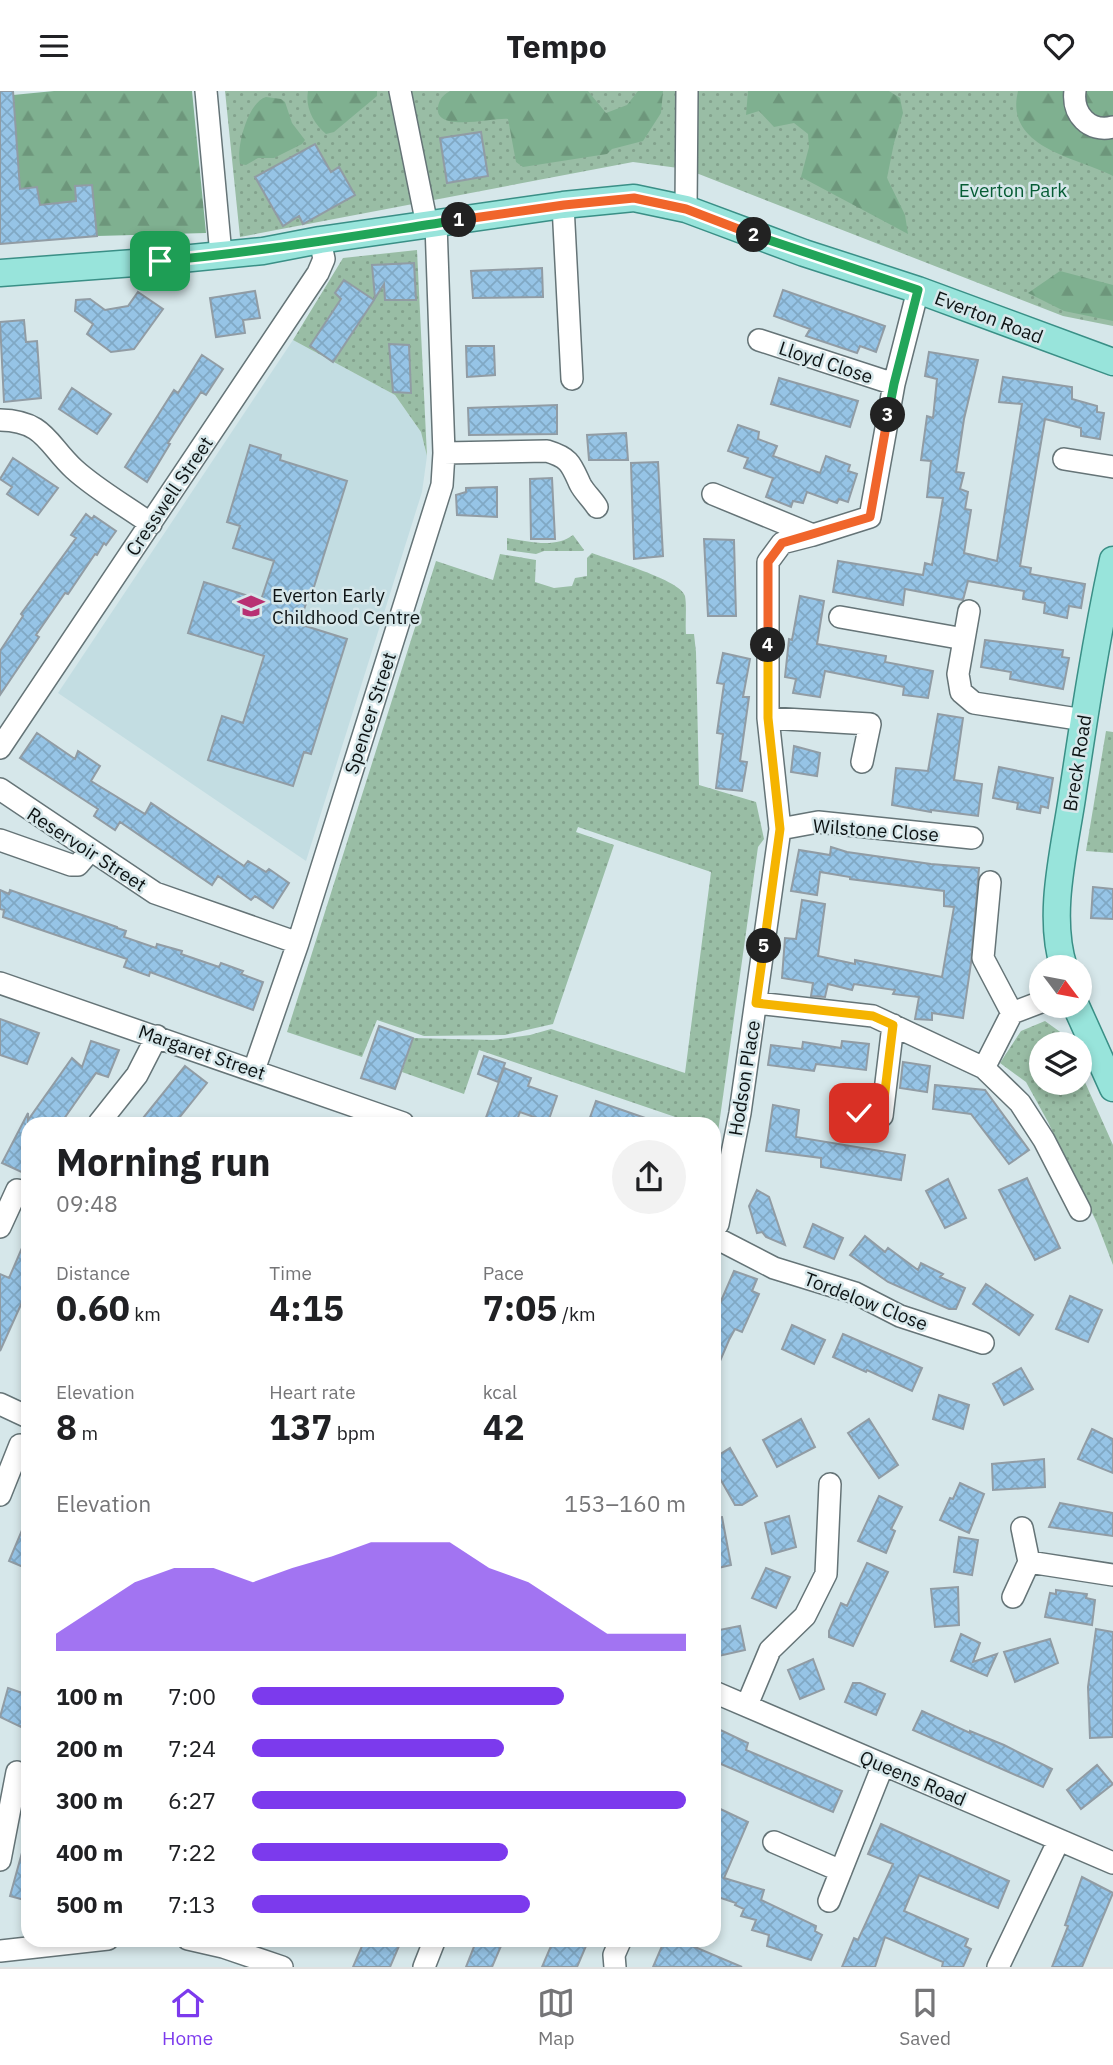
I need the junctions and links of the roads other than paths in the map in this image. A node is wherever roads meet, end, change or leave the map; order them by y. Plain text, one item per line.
1 (206, 91) edge
2 (400, 91) edge
3 (687, 91) edge
4 (1075, 91) edge
5 (1113, 127) edge
6 (564, 205) junction
7 (686, 209) junction
8 (432, 224) junction
9 (320, 240) junction
10 (221, 255) junction
11 (0, 273) edge
12 (918, 290) junction
13 (759, 340) dead end
14 (1113, 362) edge
15 (572, 379) dead end
16 (894, 384) junction
17 (0, 420) edge
18 (444, 453) junction
19 (1064, 459) dead end
20 (1113, 467) edge
21 (713, 494) dead end
22 (597, 507) dead end
23 (150, 524) junction
24 (813, 535) junction
25 (1113, 560) edge
26 (969, 611) dead end
27 (840, 617) dead end
28 (964, 639) junction
29 (768, 718) junction
30 (1084, 720) junction
31 (0, 747) edge
32 (863, 762) dead end
33 (0, 789) edge
34 (26, 809) junction
35 (780, 829) junction
36 (972, 838) dead end
37 (2, 841) edge
38 (90, 851) junction
39 (990, 882) dead end
40 (298, 943) junction
41 (1060, 955) edge
42 (0, 982) edge
43 (756, 1003) junction
44 (1029, 1007) edge
45 (1012, 1013) junction
46 (1082, 1019) edge
47 (893, 1025) junction
48 (157, 1036) junction
49 (984, 1068) junction
50 (254, 1070) junction
51 (1113, 1088) edge
52 (859, 1113) dead end
53 (104, 1117) edge
54 (386, 1117) edge
55 (15, 1188) edge
56 (721, 1209) edge
57 (1080, 1210) dead end
58 (0, 1227) edge
59 (721, 1241) edge
60 (983, 1343) dead end
61 (0, 1404) edge
62 (21, 1414) edge
63 (20, 1445) dead end
64 (830, 1484) dead end
65 (0, 1495) edge
66 (1022, 1528) dead end
67 (1029, 1562) junction
68 (1113, 1575) edge
69 (1013, 1597) dead end
70 (721, 1695) edge
71 (747, 1705) junction
72 (883, 1765) junction
73 (15, 1771) edge
74 (1059, 1840) junction
75 (774, 1842) dead end
76 (0, 1860) edge
77 (1112, 1860) edge
78 (841, 1871) junction
79 (829, 1901) dead end
80 (36, 1947) edge
81 (234, 1947) edge
82 (432, 1947) edge
83 (618, 1947) edge
84 (0, 1951) edge
85 (282, 1967) edge
86 (425, 1967) edge
87 (615, 1967) edge
88 (999, 1967) edge

1 - 10 street
2 - 8 street, Spencer Street
3 - 7 street
4 - 5 street
6 - 7 main road, Everton Road
6 - 8 main road, Everton Road
6 - 15 street
7 - 12 main road, Everton Road
8 - 9 main road, Everton Road
8 - 18 street, Spencer Street
9 - 10 main road, Everton Road
9 - 23 street, Cresswell Street
10 - 11 main road, Everton Road
12 - 14 main road, Everton Road
12 - 16 street, Lloyd Close
13 - 16 street, Lloyd Close
16 - 24 street, Lloyd Close
17 - 23 street
18 - 22 street
18 - 40 street, Spencer Street
19 - 20 street
21 - 24 street
23 - 31 street, Cresswell Street
24 - 29 street, Hodson Place
25 - 30 main road, Breck Road
26 - 28 street
27 - 28 street
28 - 30 street
29 - 32 street
29 - 35 street, Hodson Place
30 - 41 main road, Breck Road
33 - 34 street, Reservoir Street
34 - 37 street
34 - 38 street, Reservoir Street
35 - 36 street, Wilstone Close
35 - 43 street, Hodson Place
37 - 38 street
38 - 40 street, Reservoir Street
39 - 45 street
40 - 50 street, Spencer Street
42 - 48 street, Margaret Street
43 - 47 street
43 - 56 street, Hodson Place
44 - 45 street
45 - 49 street
46 - 51 main road
47 - 49 street
47 - 52 street
48 - 50 street, Margaret Street
48 - 53 street
49 - 57 street
50 - 54 street, Margaret Street
55 - 58 street
59 - 60 street, Tordelow Close
61 - 62 street
63 - 65 street
64 - 71 street
66 - 67 street
67 - 68 street
67 - 69 street
70 - 71 street, Queens Road
71 - 72 street, Queens Road
72 - 74 street, Queens Road
72 - 78 street
73 - 76 street
74 - 77 street, Queens Road
74 - 88 street
75 - 78 street
78 - 79 street
80 - 84 street
81 - 85 street
82 - 86 street
83 - 87 street

